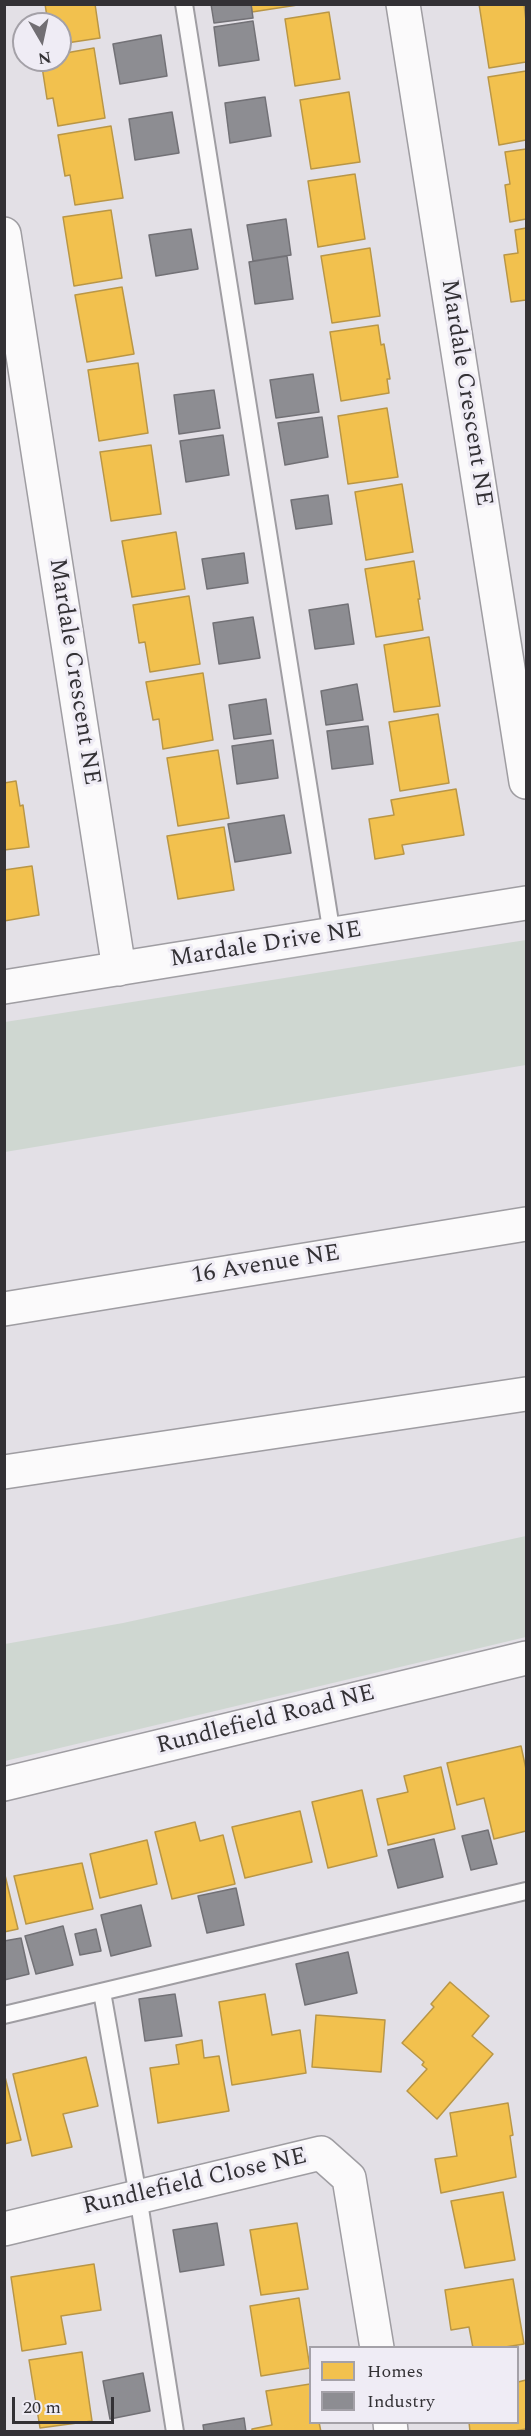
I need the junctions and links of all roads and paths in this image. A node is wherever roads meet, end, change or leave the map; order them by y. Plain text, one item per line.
1 (184, 4) edge
2 (403, 4) edge
3 (4, 234) edge
4 (526, 782) edge
5 (526, 903) edge
6 (332, 935) junction
7 (119, 969) junction
8 (4, 987) edge
9 (526, 1224) edge
10 (4, 1309) edge
11 (526, 1394) edge
12 (4, 1472) edge
13 (526, 1658) edge
14 (4, 1784) edge
15 (526, 1891) edge
16 (102, 1992) junction
17 (4, 2015) edge
18 (138, 2196) junction
19 (4, 2229) edge
20 (377, 2346) edge
21 (175, 2432) edge

1 - 6 lane
2 - 4 main road, Mardale Crescent NE
3 - 7 main road, Mardale Crescent NE
5 - 6 main road, Mardale Drive NE
6 - 7 main road, Mardale Drive NE
7 - 8 main road, Mardale Drive NE
9 - 10 main road, 16 Avenue NE
11 - 12 main road
13 - 14 main road, Rundlefield Road NE
15 - 16 lane
16 - 17 lane
16 - 18 lane
18 - 19 main road, Rundlefield Close NE
18 - 20 main road, Rundlefield Close NE
18 - 21 lane

